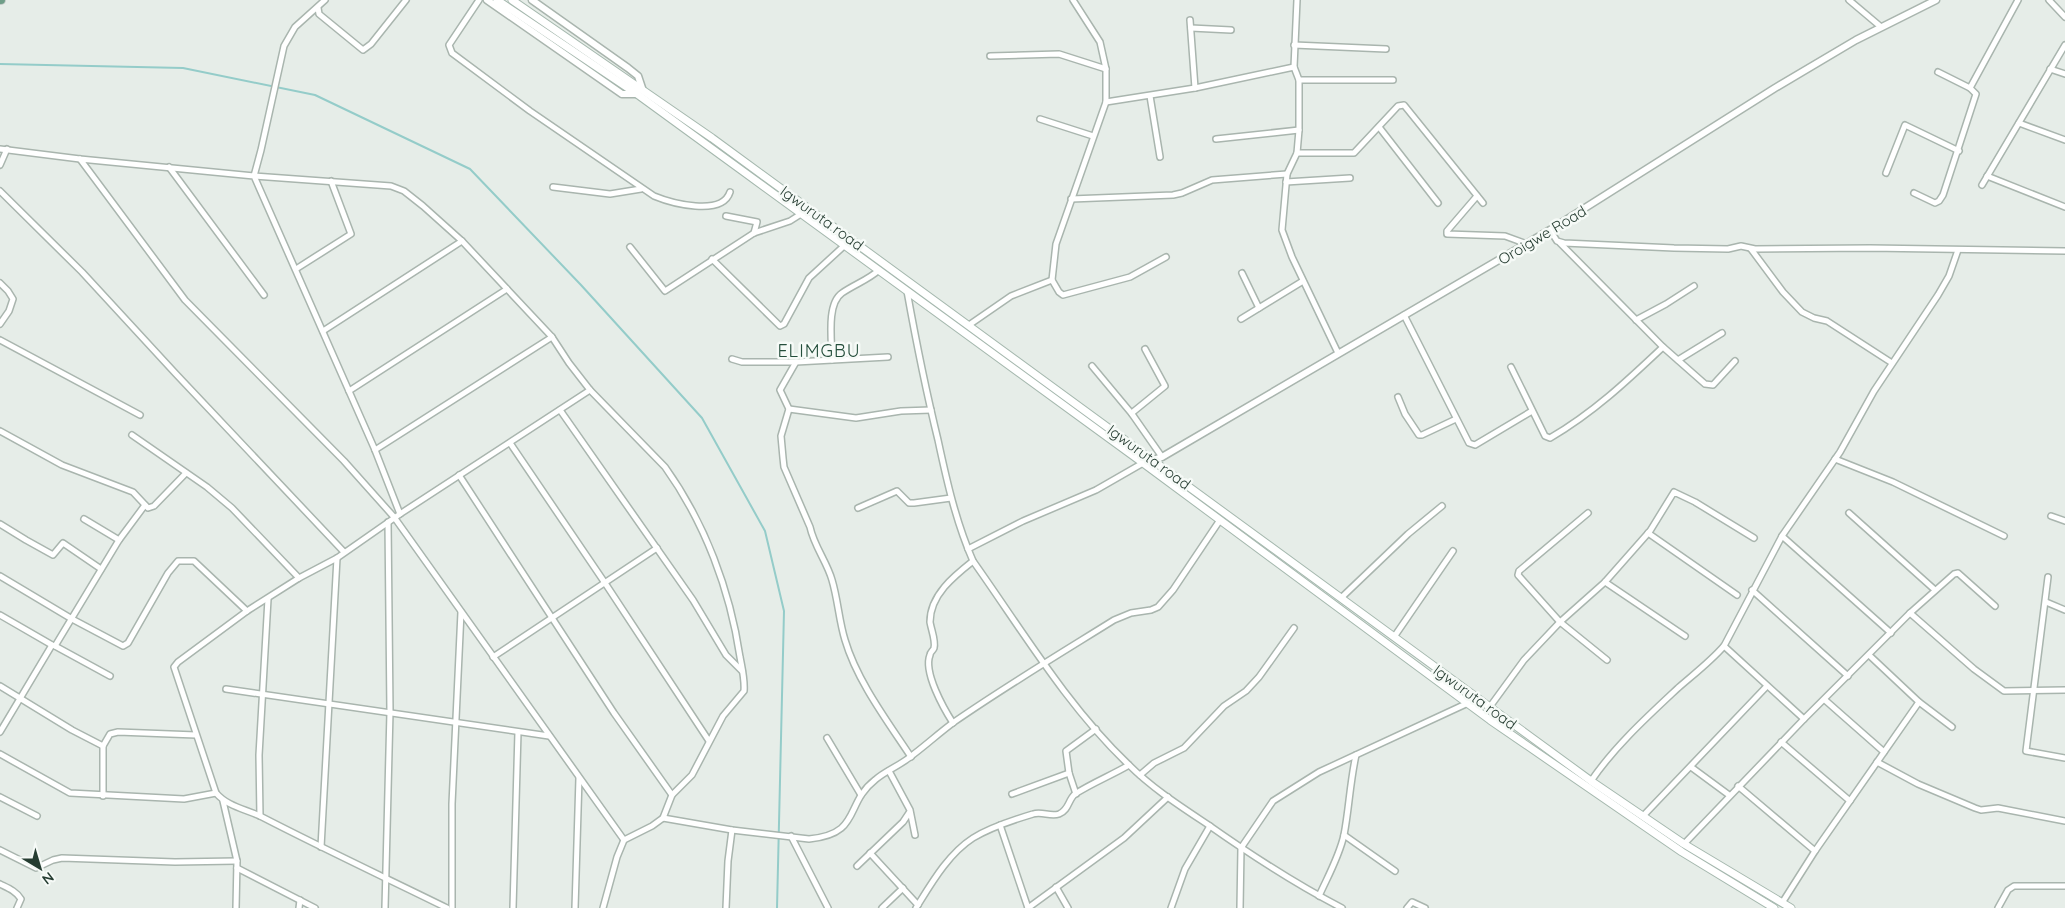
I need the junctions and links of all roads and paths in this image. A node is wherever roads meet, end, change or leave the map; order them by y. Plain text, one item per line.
1 (325, 0) edge
2 (406, 0) edge
3 (479, 0) edge
4 (486, 0) edge
5 (497, 0) edge
6 (512, 0) edge
7 (532, 0) edge
8 (1073, 0) edge
9 (1297, 0) edge
10 (1849, 0) edge
11 (1936, 0) edge
12 (2018, 0) edge
13 (2049, 0) edge
14 (318, 7) junction
15 (2065, 17) edge
16 (1190, 20) dead end
17 (1881, 27) junction
18 (1191, 28) junction
19 (1231, 30) dead end
20 (1294, 45) junction
21 (2065, 45) edge
22 (1386, 49) dead end
23 (990, 56) dead end
24 (1294, 67) junction
25 (1106, 69) junction
26 (2050, 69) junction
27 (1938, 72) dead end
28 (2065, 74) edge
29 (1299, 80) junction
30 (1393, 80) dead end
31 (642, 88) junction
32 (1195, 88) junction
33 (1970, 88) junction
34 (637, 94) junction
35 (1150, 96) junction
36 (1106, 102) junction
37 (1040, 119) dead end
38 (2019, 123) junction
39 (1379, 127) junction
40 (1299, 130) junction
41 (1093, 136) junction
42 (1216, 139) dead end
43 (2065, 140) edge
44 (0, 148) edge
45 (6, 149) junction
46 (1959, 151) junction
47 (1297, 153) junction
48 (1160, 156) dead end
49 (80, 159) junction
50 (0, 165) edge
51 (169, 167) junction
52 (1287, 174) junction
53 (1886, 174) dead end
54 (254, 176) junction
55 (1987, 176) junction
56 (1350, 178) dead end
57 (331, 181) junction
58 (1286, 182) junction
59 (1982, 185) dead end
60 (554, 187) dead end
61 (641, 189) junction
62 (0, 191) edge
63 (730, 192) dead end
64 (1914, 193) dead end
65 (1477, 196) junction
66 (1071, 198) junction
67 (1438, 203) dead end
68 (1483, 203) dead end
69 (2065, 207) edge
70 (801, 214) junction
71 (726, 216) dead end
72 (1550, 230) junction
73 (754, 232) junction
74 (462, 241) junction
75 (1560, 242) junction
76 (1527, 244) junction
77 (845, 245) junction
78 (630, 247) dead end
79 (1750, 249) junction
80 (1958, 250) junction
81 (2065, 252) edge
82 (1166, 257) dead end
83 (712, 259) junction
84 (296, 269) junction
85 (879, 270) junction
86 (1242, 274) dead end
87 (1052, 280) junction
88 (1303, 281) junction
89 (0, 283) edge
90 (1694, 286) dead end
91 (507, 289) junction
92 (907, 291) junction
93 (264, 295) dead end
94 (1259, 308) junction
95 (1404, 315) junction
96 (1241, 319) dead end
97 (1636, 320) junction
98 (0, 324) edge
99 (970, 325) junction
100 (323, 331) junction
101 (1722, 332) dead end
102 (552, 336) junction
103 (0, 340) edge
104 (1663, 346) junction
105 (1145, 349) dead end
106 (1338, 353) junction
107 (888, 357) dead end
108 (732, 359) dead end
109 (832, 360) junction
110 (1678, 360) junction
111 (1735, 361) dead end
112 (796, 362) junction
113 (1892, 362) junction
114 (1092, 366) dead end
115 (1511, 367) dead end
116 (590, 390) junction
117 (349, 392) junction
118 (1398, 397) dead end
119 (789, 409) junction
120 (560, 410) junction
121 (931, 410) junction
122 (1532, 411) junction
123 (1132, 414) junction
124 (140, 415) dead end
125 (1456, 419) junction
126 (0, 431) edge
127 (132, 435) dead end
128 (510, 443) junction
129 (375, 450) junction
130 (1162, 456) junction
131 (1834, 459) junction
132 (1154, 461) junction
133 (1143, 462) junction
134 (186, 473) junction
135 (459, 475) junction
136 (951, 498) junction
137 (145, 505) junction
138 (1442, 506) dead end
139 (858, 508) dead end
140 (1588, 513) dead end
141 (1849, 513) dead end
142 (400, 514) junction
143 (2051, 516) dead end
144 (394, 517) junction
145 (84, 519) dead end
146 (1220, 520) junction
147 (2065, 521) edge
148 (388, 522) junction
149 (0, 524) edge
150 (1648, 533) junction
151 (1782, 536) junction
152 (2004, 536) dead end
153 (1754, 538) dead end
154 (119, 540) junction
155 (657, 548) junction
156 (968, 549) junction
157 (1453, 550) dead end
158 (344, 552) junction
159 (337, 558) junction
160 (973, 561) junction
161 (101, 569) junction
162 (0, 576) edge
163 (2048, 577) dead end
164 (299, 578) junction
165 (1605, 582) junction
166 (605, 583) junction
167 (1752, 590) junction
168 (1935, 590) junction
169 (1737, 595) dead end
170 (1341, 598) junction
171 (268, 599) junction
172 (2046, 602) junction
173 (1995, 606) dead end
174 (2065, 610) edge
175 (247, 611) junction
176 (461, 612) junction
177 (1910, 614) junction
178 (0, 615) edge
179 (554, 617) junction
180 (72, 619) junction
181 (1560, 622) junction
182 (1294, 628) dead end
183 (1891, 633) junction
184 (1685, 636) dead end
185 (1394, 637) junction
186 (53, 645) junction
187 (1724, 646) junction
188 (740, 654) junction
189 (1869, 655) junction
190 (493, 657) junction
191 (729, 659) junction
192 (1607, 660) dead end
193 (1045, 664) junction
194 (742, 671) junction
195 (110, 676) dead end
196 (1848, 676) junction
197 (0, 686) edge
198 (1767, 686) junction
199 (226, 689) dead end
200 (2065, 690) edge
201 (2034, 692) junction
202 (263, 694) junction
203 (19, 698) junction
204 (1825, 700) junction
205 (328, 702) junction
206 (1919, 702) junction
207 (1468, 703) junction
208 (1490, 708) junction
209 (390, 712) junction
210 (1804, 719) junction
211 (953, 723) junction
212 (455, 724) junction
213 (1952, 727) dead end
214 (1096, 729) junction
215 (0, 732) edge
216 (518, 732) junction
217 (196, 734) junction
218 (549, 736) junction
219 (827, 738) dead end
220 (709, 741) junction
221 (1781, 742) junction
222 (103, 746) junction
223 (1884, 752) junction
224 (0, 754) edge
225 (1356, 755) junction
226 (1554, 755) junction
227 (911, 757) junction
228 (2065, 758) edge
229 (1547, 760) junction
230 (1877, 762) junction
231 (1129, 765) junction
232 (1691, 767) junction
233 (890, 771) junction
234 (1069, 773) junction
235 (1140, 775) junction
236 (579, 778) junction
237 (1591, 781) junction
238 (1738, 786) junction
239 (216, 793) junction
240 (1012, 794) dead end
241 (1076, 794) junction
242 (672, 795) junction
243 (861, 795) junction
244 (1729, 795) junction
245 (103, 796) junction
246 (1168, 797) junction
247 (0, 798) edge
248 (1850, 801) junction
249 (223, 802) junction
250 (910, 812) junction
251 (37, 816) dead end
252 (260, 816) junction
253 (1643, 816) junction
254 (663, 818) junction
255 (2065, 821) edge
256 (1000, 825) junction
257 (1210, 826) junction
258 (732, 830) junction
259 (1344, 834) junction
260 (915, 835) dead end
261 (788, 836) junction
262 (624, 840) junction
263 (1684, 844) junction
264 (321, 848) junction
265 (1241, 848) junction
266 (0, 850) edge
267 (1815, 851) junction
268 (870, 853) junction
269 (237, 861) junction
270 (857, 866) dead end
271 (238, 868) junction
272 (1395, 872) dead end
273 (386, 879) junction
274 (0, 884) edge
275 (2065, 886) edge
276 (1056, 887) junction
277 (903, 888) junction
278 (1319, 896) junction
279 (300, 900) junction
280 (1782, 903) junction
281 (916, 907) edge
282 (16, 908) edge
283 (236, 908) edge
284 (300, 908) edge
285 (314, 908) edge
286 (385, 908) edge
287 (448, 908) edge
288 (452, 908) edge
289 (513, 908) edge
290 (576, 908) edge
291 (603, 908) edge
292 (726, 908) edge
293 (828, 908) edge
294 (882, 908) edge
295 (1028, 908) edge
296 (1068, 908) edge
297 (1171, 908) edge
298 (1240, 908) edge
299 (1342, 908) edge
300 (1407, 908) edge
301 (1425, 908) edge
302 (1774, 908) edge
303 (1791, 908) edge
304 (1998, 908) edge

1 - 14 street
2 - 14 street
3 - 61 street
4 - 34 street
5 - 34 main road, Igwuruta road
6 - 31 main road, Igwuruta road
7 - 31 street
8 - 25 street
9 - 20 street
10 - 17 street
11 - 17 street, Oroigwe Road
12 - 33 street
13 - 15 street
14 - 54 street
16 - 18 street
17 - 72 street, Oroigwe Road
18 - 19 street
18 - 32 street
20 - 22 street
20 - 24 street
21 - 26 street
23 - 25 street
24 - 29 street
24 - 32 street
25 - 36 street
26 - 28 street
26 - 38 street
27 - 33 street
29 - 30 street
29 - 40 street
31 - 99 main road, Igwuruta road
32 - 35 street
33 - 46 street
34 - 70 main road, Igwuruta road
35 - 36 street
35 - 48 street
36 - 41 street
37 - 41 street
38 - 43 street
38 - 55 street
39 - 47 street
39 - 65 street
39 - 67 street
40 - 42 street
40 - 47 street
41 - 66 street
44 - 45 street
45 - 49 street
45 - 50 street
46 - 53 street
46 - 64 street
47 - 52 street
49 - 51 street
49 - 144 street
51 - 54 street
51 - 93 street
52 - 58 street
52 - 66 street
54 - 57 street
54 - 84 street
55 - 59 street
55 - 69 street
56 - 58 street
57 - 74 street
57 - 84 street
58 - 88 street
60 - 61 street
61 - 63 street
62 - 158 street
65 - 68 street
65 - 76 street
66 - 87 street
70 - 73 street
70 - 77 main road, Igwuruta road
71 - 73 street
72 - 75 street
72 - 76 street, Oroigwe Road
73 - 83 street
74 - 91 street
74 - 100 street
75 - 79 street
75 - 97 street
76 - 95 street, Oroigwe Road
77 - 83 street
77 - 85 main road, Igwuruta road
78 - 83 street
79 - 80 street
79 - 113 street
80 - 81 street
80 - 113 street
82 - 87 street
84 - 100 street
85 - 92 main road, Igwuruta road
85 - 109 street
86 - 94 street
87 - 99 street
88 - 94 street
88 - 106 street
89 - 98 street
90 - 97 street
91 - 102 street
91 - 117 street
92 - 121 street
92 - 133 main road, Igwuruta road
94 - 96 street
95 - 106 street, Oroigwe Road
95 - 125 street
97 - 104 street
99 - 132 main road, Igwuruta road
100 - 117 street
101 - 110 street
102 - 116 street
102 - 129 street
103 - 124 street
104 - 110 street
104 - 122 street
105 - 123 street
106 - 130 street, Oroigwe Road
107 - 109 street
108 - 112 street
109 - 112 street
110 - 111 street
112 - 119 street
113 - 131 street
114 - 123 street
115 - 122 street
116 - 120 street
116 - 188 street
117 - 129 street
118 - 125 street
119 - 121 street
119 - 227 street
120 - 128 street
120 - 155 street
121 - 136 street
122 - 125 street
123 - 130 street
126 - 137 street
127 - 134 street
128 - 135 street
128 - 166 street
129 - 142 street
130 - 132 street, Oroigwe Road
131 - 151 street
131 - 152 street
132 - 133 street, Oroigwe Road
132 - 170 main road, Igwuruta road
133 - 146 main road, Igwuruta road
133 - 156 street
134 - 137 street
134 - 164 street
135 - 142 street
135 - 179 street
136 - 139 street
136 - 156 street
137 - 154 street
138 - 170 street
140 - 181 street
141 - 168 street
142 - 144 street
143 - 147 street
144 - 148 street
144 - 176 street
145 - 154 street
146 - 193 street
146 - 207 main road, Igwuruta road
148 - 158 street
148 - 209 street
149 - 161 street
150 - 153 street
150 - 165 street
150 - 169 street
151 - 167 street
151 - 183 street
154 - 161 street
155 - 166 street
155 - 191 street
156 - 160 street
157 - 185 street
158 - 159 street
159 - 164 street
159 - 205 street
160 - 193 street
160 - 211 street
161 - 180 street
162 - 180 street
163 - 172 street
164 - 171 street
165 - 181 street
165 - 184 street
166 - 179 street
166 - 220 street
167 - 187 street
167 - 196 street
168 - 173 street
168 - 177 street
170 - 185 main road, Igwuruta road
171 - 175 street
171 - 202 street
172 - 174 street
172 - 201 street
175 - 180 street
175 - 217 street
176 - 190 street
176 - 212 street
177 - 183 street
177 - 201 street
178 - 186 street
179 - 190 street
179 - 242 street
180 - 186 street
181 - 192 street
181 - 208 street
182 - 235 street
183 - 189 street
185 - 208 main road, Igwuruta road
186 - 195 street
186 - 203 street
187 - 198 street
187 - 237 street
188 - 191 street
188 - 194 street
189 - 196 street
189 - 206 street
190 - 218 street
191 - 194 street
193 - 211 street
193 - 214 street
194 - 220 street
196 - 204 street
197 - 203 street
198 - 210 street
198 - 232 street
199 - 202 street
200 - 201 street
201 - 228 street
202 - 205 street
202 - 252 street
203 - 215 street
203 - 222 street
204 - 210 street
204 - 223 street
205 - 209 street
205 - 264 street
206 - 213 street
206 - 223 street
207 - 225 street
207 - 229 main road, Igwuruta road
208 - 226 main road, Igwuruta road
209 - 212 street
209 - 273 street
210 - 221 street
211 - 227 street
212 - 216 street
212 - 288 street
214 - 231 street
214 - 234 street
216 - 218 street
216 - 289 street
217 - 222 street
217 - 239 street
218 - 236 street
219 - 243 street
220 - 242 street
221 - 238 street
221 - 248 street
222 - 245 street
223 - 230 street
224 - 245 street
225 - 259 street
225 - 265 street
226 - 229 main road
226 - 237 main road, Igwuruta road
227 - 233 street
229 - 302 main road, Igwuruta road
230 - 248 street
230 - 255 street
231 - 235 street
231 - 241 street
232 - 244 street
232 - 253 street
233 - 243 street
233 - 250 street
234 - 240 street
234 - 241 street
235 - 246 street
236 - 262 street
236 - 290 street
237 - 253 main road, Igwuruta road
238 - 244 street
238 - 267 street
239 - 245 street
239 - 249 street
241 - 256 street
242 - 254 street
243 - 261 street
244 - 263 street
246 - 257 street
246 - 276 street
247 - 251 street
248 - 267 street
249 - 252 street
249 - 269 street
250 - 260 street
250 - 268 street
252 - 264 street
253 - 263 main road, Igwuruta road
254 - 258 street
254 - 262 street
256 - 281 street
256 - 295 street
257 - 265 street
257 - 297 street
258 - 261 street
258 - 292 street
259 - 272 street
259 - 278 street
261 - 293 street
262 - 291 street
263 - 280 main road, Igwuruta road
264 - 273 street
265 - 278 street
265 - 298 street
266 - 269 street
267 - 280 street
268 - 270 street
268 - 277 street
269 - 271 street
271 - 279 street
271 - 283 street
273 - 286 street
273 - 287 street
274 - 282 street
275 - 304 street
276 - 295 street
276 - 296 street
277 - 281 street
277 - 294 street
278 - 299 street
279 - 284 street
279 - 285 street
280 - 303 main road, Igwuruta road
300 - 301 street

